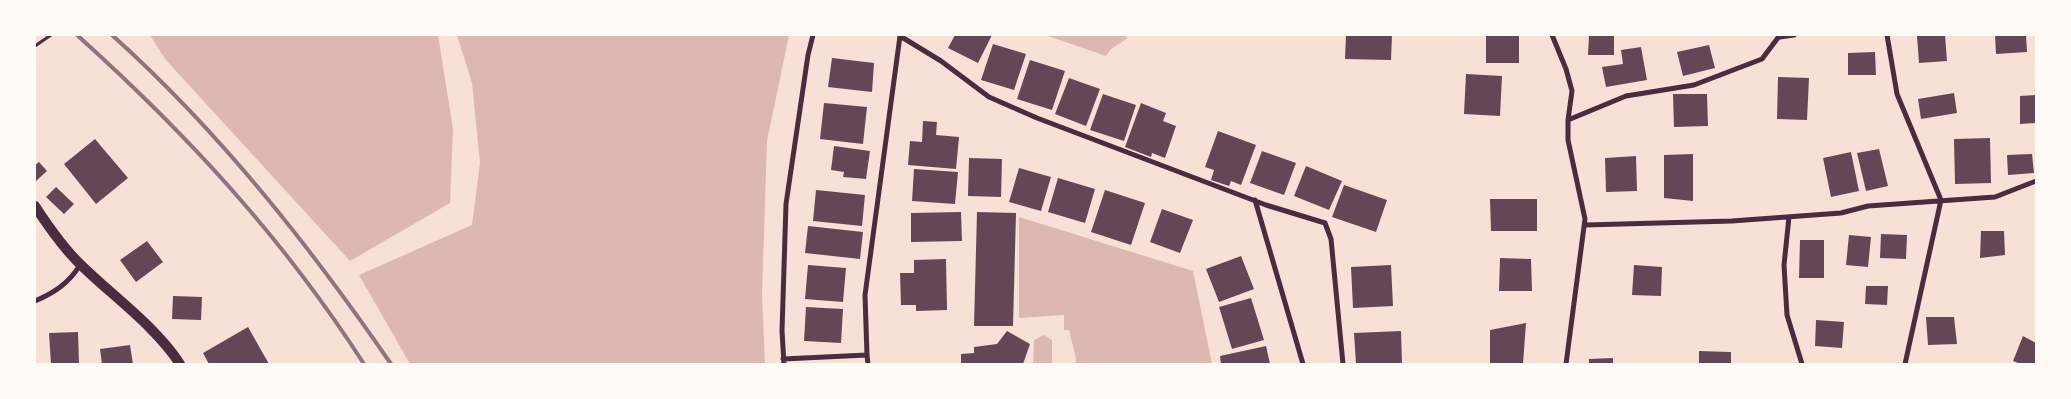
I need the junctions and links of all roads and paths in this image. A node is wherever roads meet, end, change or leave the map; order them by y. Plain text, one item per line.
1 (51, 35) edge
2 (813, 35) edge
3 (1552, 35) edge
4 (1794, 35) edge
5 (1886, 35) edge
6 (1780, 36) edge
7 (35, 46) edge
8 (1568, 120) junction
9 (2036, 181) edge
10 (1255, 200) junction
11 (1941, 200) junction
12 (35, 206) edge
13 (1789, 217) junction
14 (1585, 225) junction
15 (80, 265) junction
16 (35, 301) edge
17 (867, 355) junction
18 (783, 361) edge
19 (180, 364) edge
20 (868, 364) edge
21 (1304, 364) edge
22 (1343, 364) edge
23 (1566, 364) edge
24 (1802, 364) edge
25 (1904, 364) edge

1 - 7 path
2 - 18 street
3 - 8 street
4 - 6 street
5 - 11 street
6 - 8 street
8 - 14 street
9 - 11 street
10 - 17 street
10 - 21 street
10 - 22 street
11 - 13 street
11 - 25 street
12 - 15 main road
13 - 14 street
13 - 24 street
14 - 23 street
15 - 16 street
15 - 19 main road
17 - 18 street
17 - 20 street

